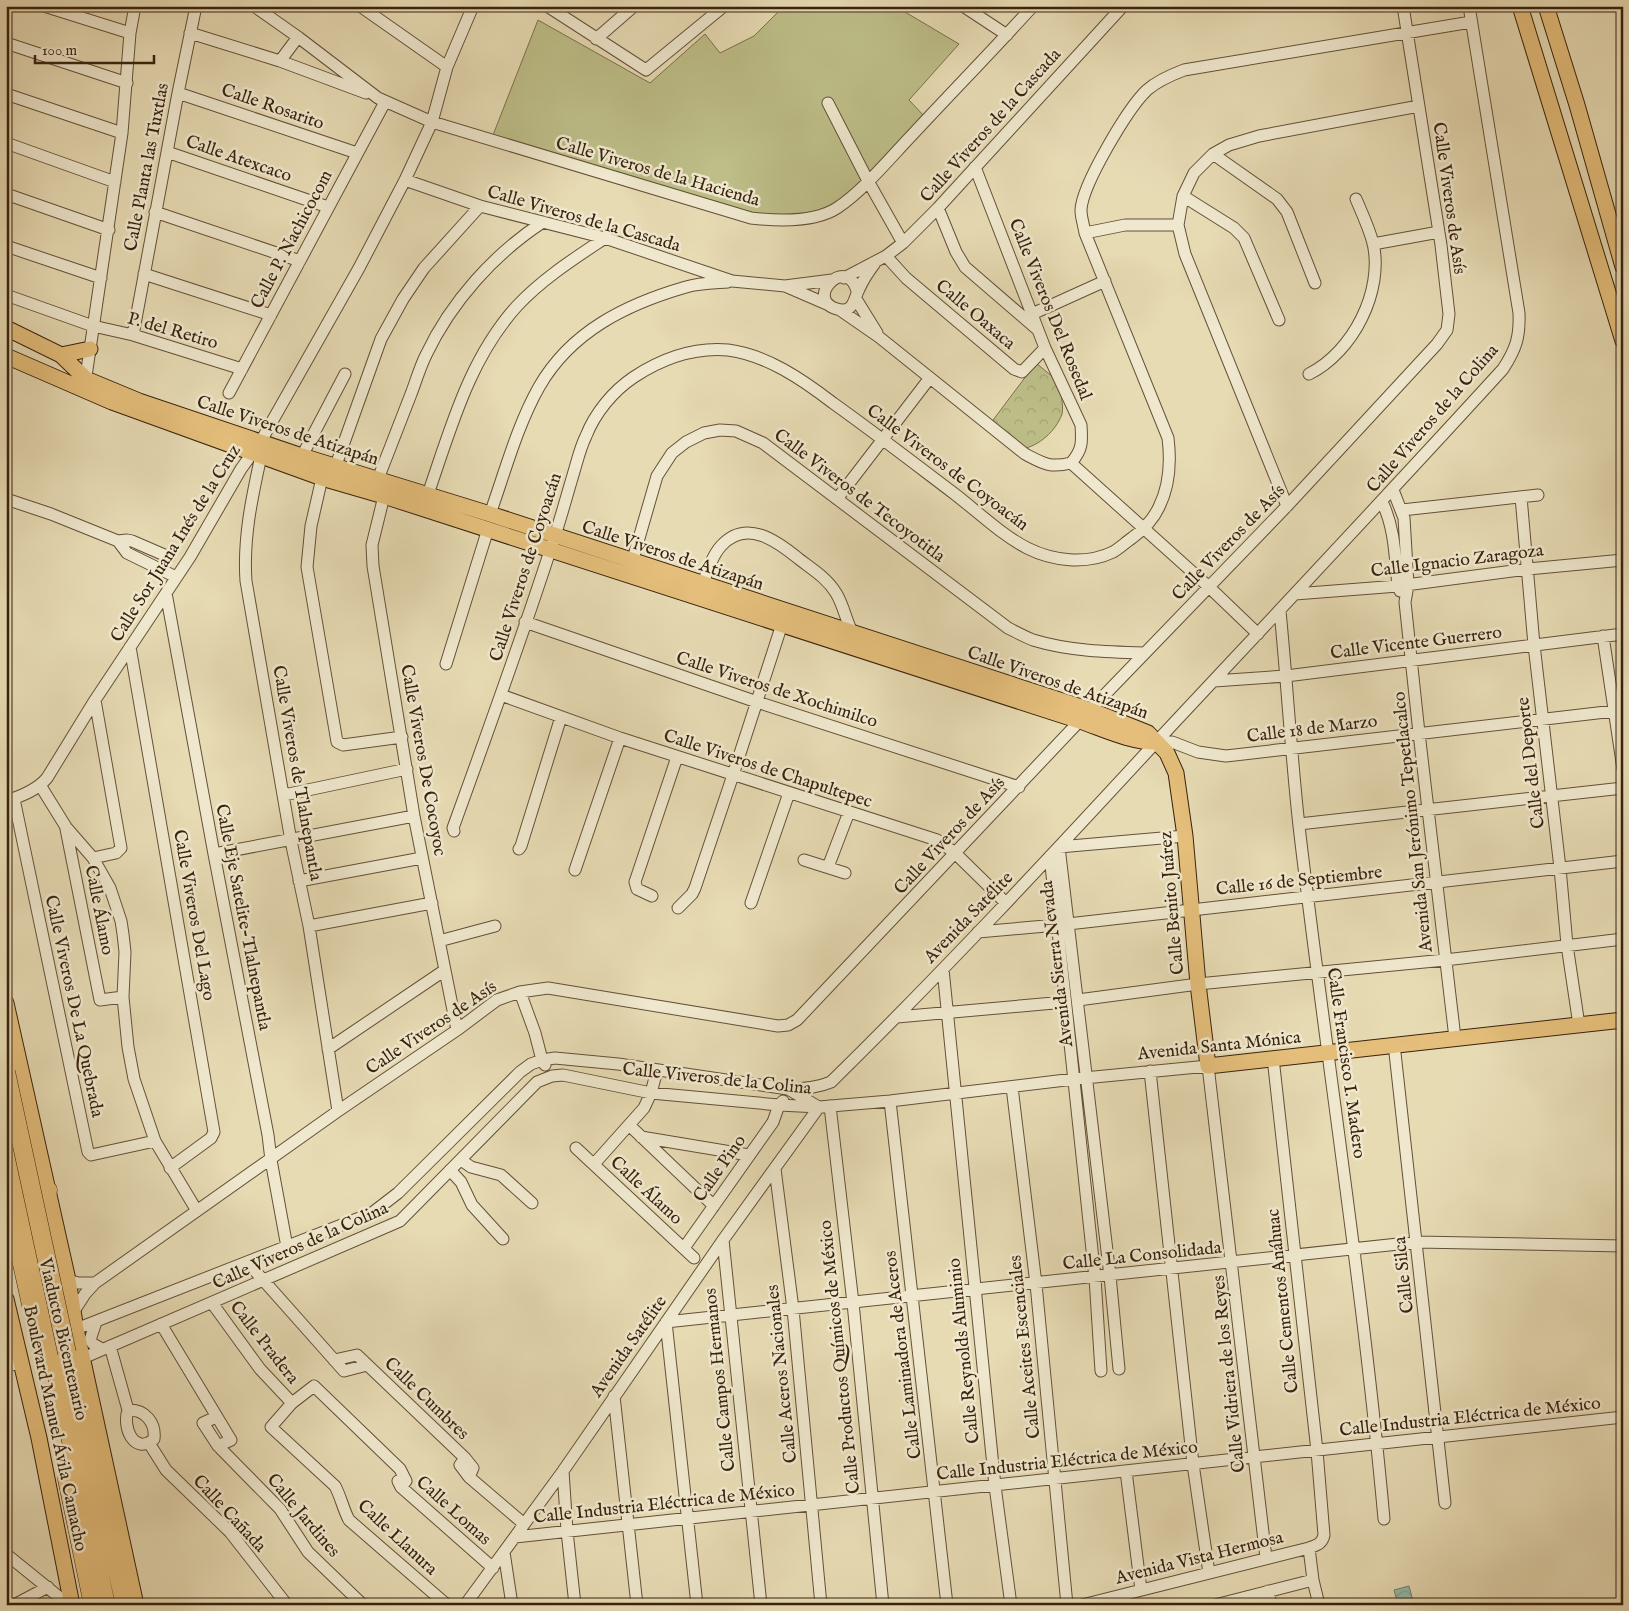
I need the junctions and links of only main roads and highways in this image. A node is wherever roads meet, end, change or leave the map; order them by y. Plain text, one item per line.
1 (1520, 6) edge
2 (1546, 6) edge
3 (1623, 267) edge
4 (6, 328) edge
5 (1623, 341) edge
6 (6, 345) edge
7 (90, 348) road end
8 (6, 356) edge
9 (61, 356) junction
10 (67, 382) junction
11 (85, 383) junction
12 (258, 450) junction
13 (489, 522) junction
14 (630, 568) junction
15 (784, 618) junction
16 (1085, 715) junction
17 (1157, 742) joint
18 (6, 1003) edge
19 (1623, 1020) edge
20 (1208, 1066) joint
21 (6, 1072) edge
22 (6, 1123) edge
23 (48, 1190) junction
24 (6, 1192) edge
25 (33, 1254) junction
26 (6, 1299) edge
27 (14, 1364) edge
28 (70, 1605) edge
29 (93, 1605) edge
30 (106, 1605) edge
31 (126, 1605) edge
32 (136, 1605) edge

1 - 5 main road
2 - 3 main road
4 - 9 main road, Calle Viveros de Atizapán
6 - 10 main road, Calle Viveros de Atizapán
7 - 9 main road
8 - 10 main road, Calle Viveros de Atizapán
9 - 11 main road, Calle Viveros de Atizapán
10 - 11 main road, Calle Viveros de Atizapán
11 - 12 main road, Calle Viveros de Atizapán
12 - 13 main road, Calle Viveros de Atizapán
12 - 13 main road, Calle Viveros de Atizapán
13 - 14 main road, Calle Viveros de Atizapán
14 - 15 main road, Calle Viveros de Atizapán
14 - 15 main road, Calle Viveros de Atizapán
15 - 16 main road, Calle Viveros de Atizapán
15 - 16 main road, Calle Viveros de Atizapán
16 - 17 main road, Calle Viveros de Atizapán
17 - 20 main road, Calle Benito Juárez
18 - 23 main road
19 - 20 main road, Avenida Santa Mónica
21 - 31 highway, Viaducto Bicentenario, bridge
22 - 25 highway, Boulevard Manuel Ávila Camacho
23 - 25 highway
23 - 32 main road
24 - 29 highway, Boulevard Manuel Ávila Camacho
25 - 30 highway, Boulevard Manuel Ávila Camacho
26 - 27 main road, Boulevard Manuel Ávila Camacho
27 - 28 main road, Boulevard Manuel Ávila Camacho

